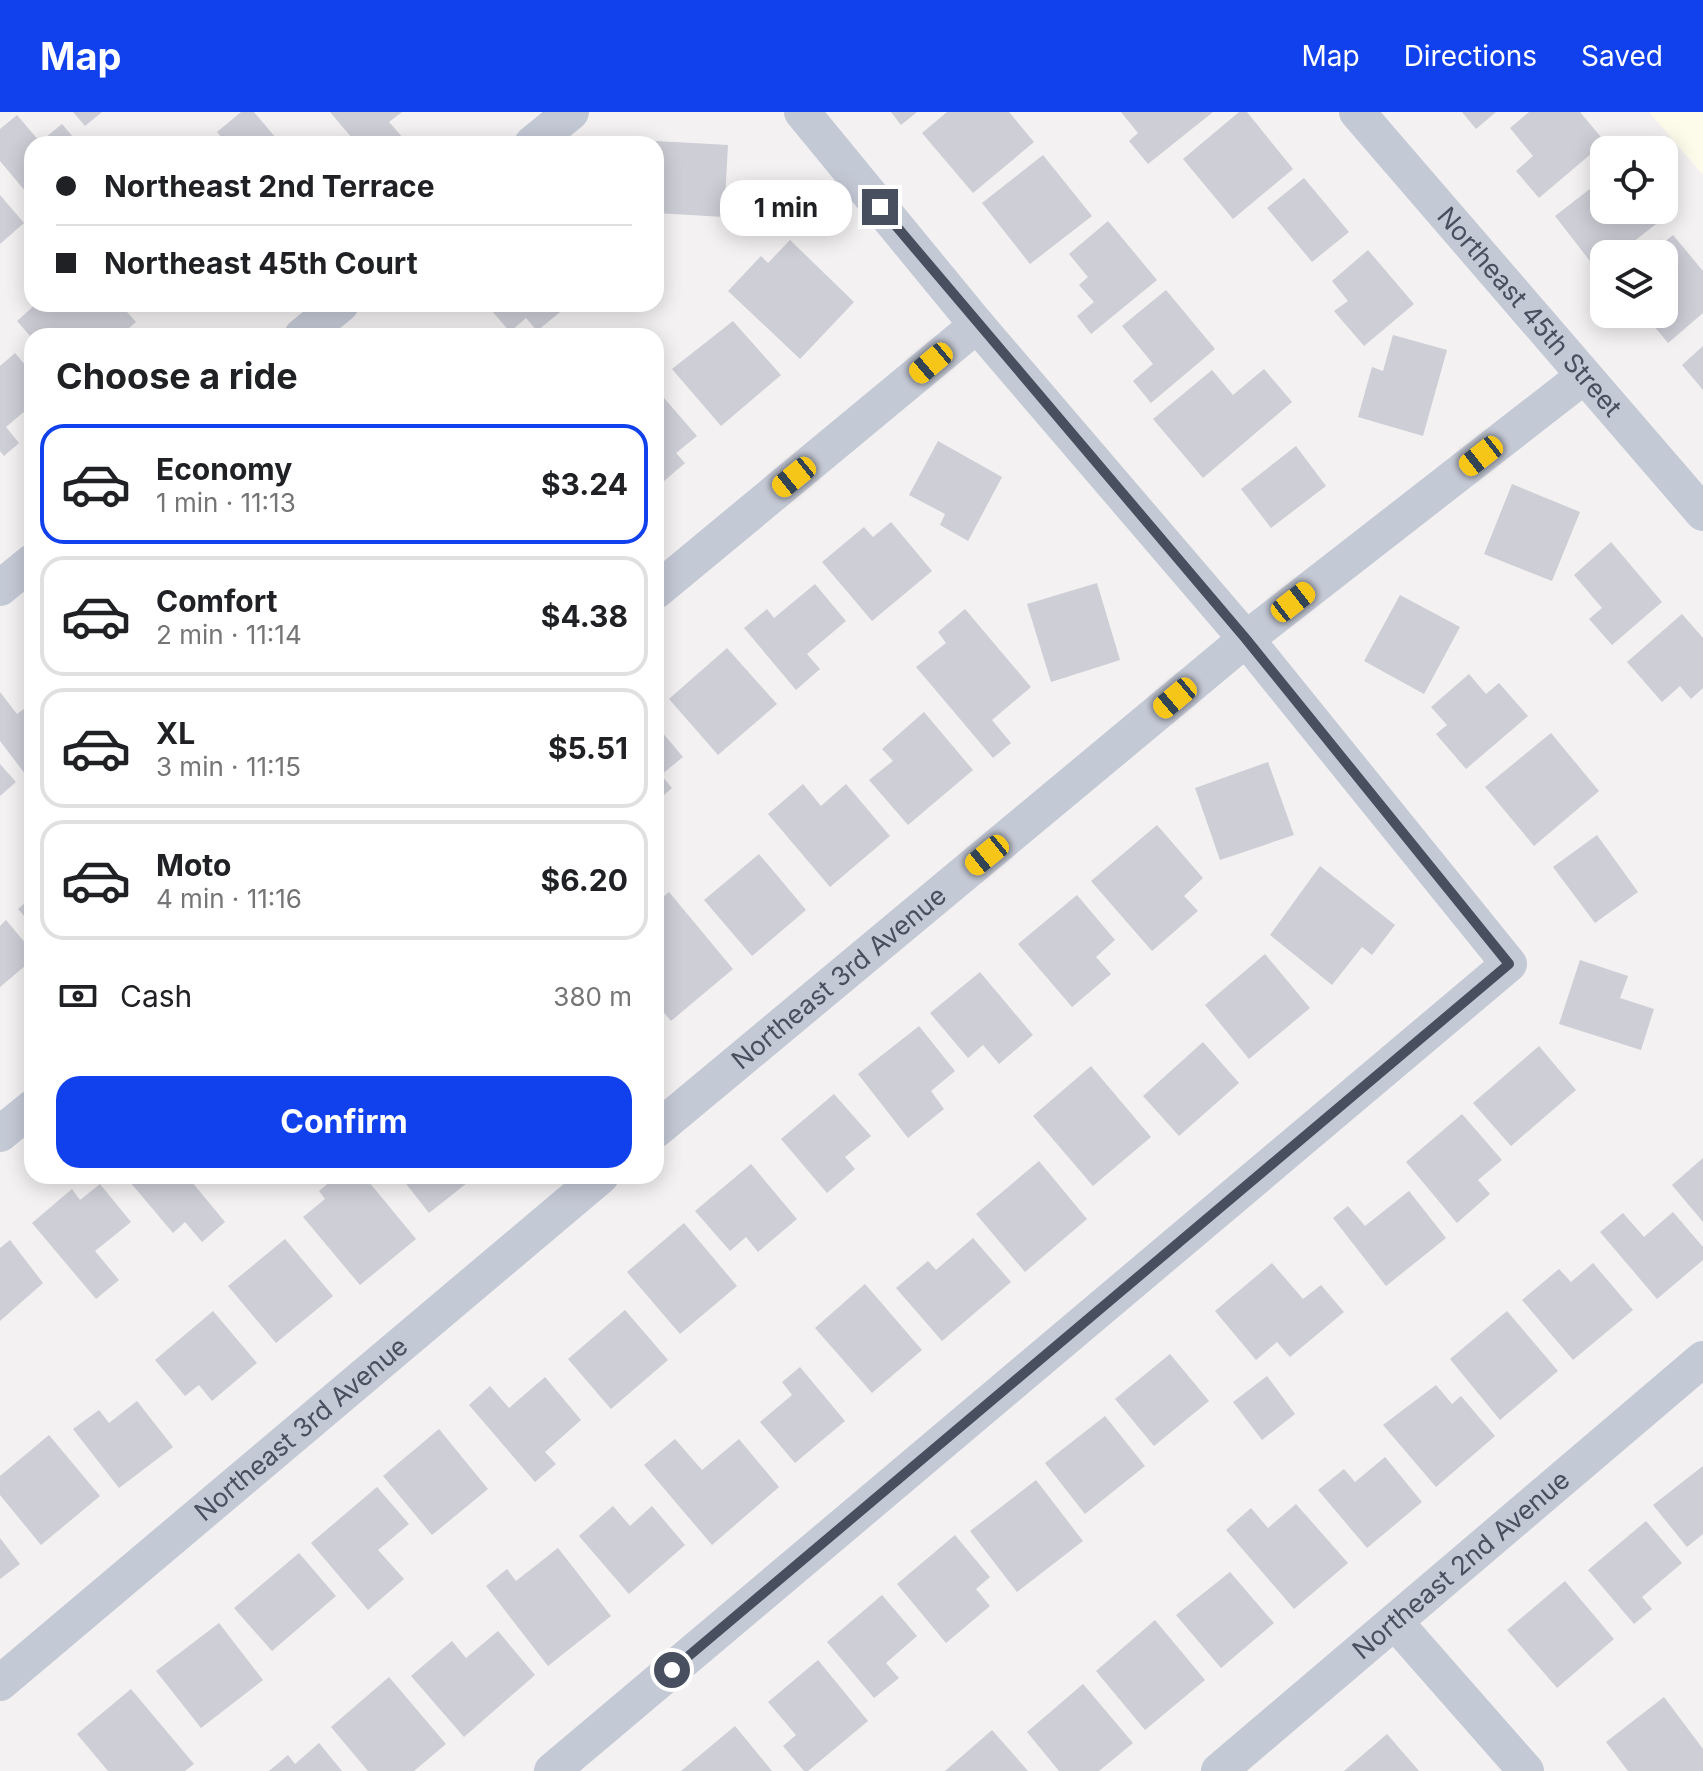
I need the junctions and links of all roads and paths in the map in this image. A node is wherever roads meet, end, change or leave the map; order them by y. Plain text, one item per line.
1 (571, 112) edge
2 (802, 112) edge
3 (1357, 112) edge
4 (542, 136) edge
5 (331, 312) edge
6 (977, 325) junction
7 (312, 328) edge
8 (1584, 376) junction
9 (1703, 513) edge
10 (24, 568) edge
11 (664, 584) edge
12 (0, 588) edge
13 (1246, 639) junction
14 (24, 1114) edge
15 (664, 1123) edge
16 (0, 1134) edge
17 (592, 1184) edge
18 (1703, 1359) edge
19 (1395, 1622) junction
20 (0, 1683) edge
21 (552, 1771) edge
22 (1219, 1771) edge
23 (1526, 1771) edge

1 - 4 street
2 - 6 street
3 - 8 street, Northeast 45th Street
5 - 7 street
6 - 11 street
6 - 13 street
8 - 9 street, Northeast 45th Street
8 - 13 street, Northeast 3rd Avenue
10 - 12 street
13 - 15 street, Northeast 3rd Avenue
13 - 21 street
14 - 16 street
17 - 20 street, Northeast 3rd Avenue
18 - 19 street, Northeast 2nd Avenue
19 - 22 street, Northeast 2nd Avenue
19 - 23 street

